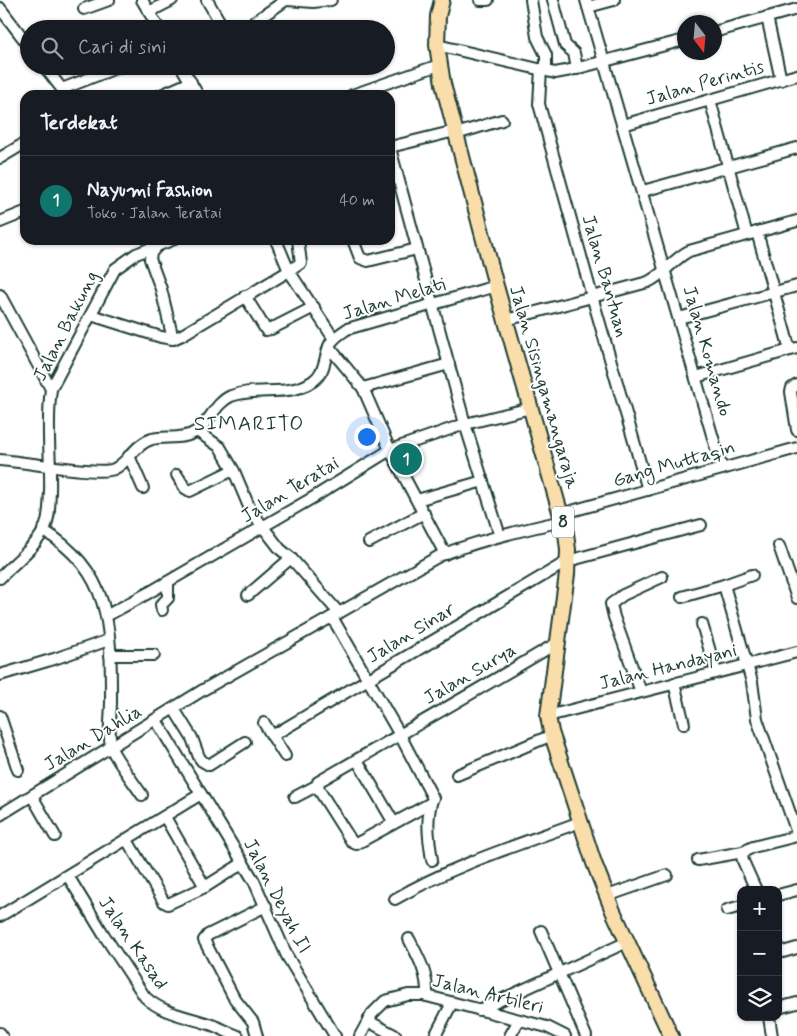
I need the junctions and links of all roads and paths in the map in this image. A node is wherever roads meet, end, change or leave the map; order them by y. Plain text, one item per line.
1 (109, 0) edge
2 (142, 0) edge
3 (172, 0) edge
4 (207, 0) edge
5 (287, 0) edge
6 (330, 0) edge
7 (442, 0) edge
8 (480, 0) edge
9 (488, 0) edge
10 (531, 0) edge
11 (553, 0) edge
12 (614, 0) edge
13 (587, 3) edge
14 (0, 8) edge
15 (797, 8) edge
16 (84, 9) dead end
17 (149, 12) junction
18 (767, 17) junction
19 (153, 20) edge
20 (219, 20) edge
21 (257, 20) edge
22 (722, 30) edge
23 (20, 34) edge
24 (677, 42) edge
25 (437, 45) junction
26 (604, 62) junction
27 (439, 65) junction
28 (577, 69) junction
29 (543, 70) junction
30 (51, 75) edge
31 (101, 75) edge
32 (188, 75) edge
33 (797, 75) edge
34 (781, 80) junction
35 (191, 82) junction
36 (62, 90) edge
37 (68, 90) edge
38 (173, 90) edge
39 (195, 90) edge
40 (377, 90) edge
41 (710, 100) junction
42 (502, 120) dead end
43 (623, 125) junction
44 (456, 133) junction
45 (20, 146) edge
46 (395, 146) edge
47 (797, 148) edge
48 (0, 158) edge
49 (395, 166) edge
50 (728, 167) junction
51 (643, 191) junction
52 (20, 214) edge
53 (797, 221) edge
54 (0, 222) edge
55 (752, 234) junction
56 (157, 245) edge
57 (162, 245) edge
58 (278, 245) edge
59 (299, 245) edge
60 (356, 245) edge
61 (417, 249) junction
62 (289, 271) junction
63 (666, 271) junction
64 (496, 286) junction
65 (797, 286) edge
66 (774, 292) junction
67 (0, 295) edge
68 (246, 296) junction
69 (592, 296) junction
70 (432, 305) junction
71 (314, 307) junction
72 (91, 315) junction
73 (679, 318) junction
74 (506, 320) junction
75 (173, 339) junction
76 (331, 343) junction
77 (794, 349) edge
78 (448, 364) junction
79 (696, 377) junction
80 (797, 385) edge
81 (363, 388) junction
82 (51, 389) junction
83 (531, 408) junction
84 (465, 424) junction
85 (797, 430) edge
86 (197, 431) junction
87 (797, 448) edge
88 (390, 450) junction
89 (129, 456) junction
90 (0, 460) edge
91 (51, 466) junction
92 (722, 469) junction
93 (233, 470) junction
94 (177, 475) dead end
95 (483, 481) junction
96 (143, 488) dead end
97 (648, 490) junction
98 (417, 500) junction
99 (424, 513) junction
100 (562, 517) junction
101 (701, 525) dead end
102 (263, 527) junction
103 (43, 530) junction
104 (500, 536) junction
105 (369, 542) dead end
106 (779, 546) dead end
107 (445, 554) junction
108 (291, 558) junction
109 (568, 561) junction
110 (2, 572) edge
111 (752, 575) dead end
112 (662, 577) dead end
113 (168, 582) junction
114 (724, 585) junction
115 (248, 594) dead end
116 (682, 597) dead end
117 (797, 598) edge
118 (162, 610) dead end
119 (335, 615) junction
120 (106, 616) junction
121 (702, 624) dead end
122 (109, 640) junction
123 (557, 644) junction
124 (797, 652) edge
125 (110, 655) junction
126 (154, 655) dead end
127 (747, 664) junction
128 (716, 672) junction
129 (0, 675) edge
130 (367, 679) junction
131 (674, 683) junction
132 (641, 692) junction
133 (174, 709) junction
134 (0, 716) edge
135 (548, 716) junction
136 (156, 720) junction
137 (264, 723) dead end
138 (684, 724) dead end
139 (400, 735) junction
140 (552, 735) junction
141 (272, 736) junction
142 (245, 742) dead end
143 (111, 748) junction
144 (285, 756) dead end
145 (357, 760) junction
146 (18, 770) dead end
147 (457, 776) dead end
148 (318, 785) junction
149 (201, 794) junction
150 (142, 795) dead end
151 (32, 796) junction
152 (295, 797) dead end
153 (430, 803) junction
154 (0, 815) edge
155 (165, 817) junction
156 (580, 822) junction
157 (394, 823) junction
158 (797, 834) edge
159 (55, 836) dead end
160 (127, 840) junction
161 (743, 852) junction
162 (432, 860) dead end
163 (698, 860) dead end
164 (243, 863) junction
165 (666, 875) dead end
166 (68, 876) junction
167 (754, 886) edge
168 (205, 887) junction
169 (797, 890) edge
170 (782, 894) edge
171 (607, 896) junction
172 (395, 898) dead end
173 (266, 906) junction
174 (737, 907) edge
175 (727, 910) dead end
176 (0, 916) edge
177 (541, 931) dead end
178 (410, 939) dead end
179 (627, 942) junction
180 (797, 948) edge
181 (782, 952) edge
182 (560, 972) junction
183 (427, 996) junction
184 (452, 1003) junction
185 (797, 1003) edge
186 (782, 1007) edge
187 (479, 1010) junction
188 (519, 1020) junction
189 (368, 1021) junction
190 (770, 1021) edge
191 (238, 1036) edge
192 (258, 1036) edge
193 (336, 1036) edge
194 (360, 1036) edge
195 (396, 1036) edge
196 (435, 1036) edge
197 (510, 1036) edge
198 (564, 1036) edge
199 (586, 1036) edge
200 (671, 1036) edge
201 (772, 1036) edge

1 - 16 street
2 - 17 street
3 - 17 street
4 - 20 street
5 - 6 street
5 - 21 street
7 - 25 highway, Jalan Sisingamangaraja / 8
8 - 9 street
10 - 29 street, Jalan Bantuan
11 - 28 street
12 - 13 street
13 - 26 street
14 - 23 street
15 - 18 street
17 - 19 street
18 - 22 street
18 - 34 street
24 - 26 street
25 - 27 highway, Jalan Sisingamangaraja / 8
25 - 29 street
26 - 28 street
26 - 43 street
27 - 40 street
27 - 44 highway, Jalan Sisingamangaraja / 8
28 - 29 street
29 - 69 street, Jalan Bantuan
30 - 36 street
31 - 37 street
32 - 35 street
33 - 34 street, Jalan Perintis
34 - 41 street, Jalan Perintis
35 - 38 street
35 - 39 street
41 - 43 street, Jalan Perintis
41 - 50 street
42 - 44 street
43 - 51 street
44 - 46 street
44 - 64 highway, Jalan Sisingamangaraja / 8
45 - 48 street
47 - 50 street
49 - 61 street
50 - 51 street
50 - 55 street
51 - 63 street
52 - 54 street
53 - 55 street
55 - 63 street
55 - 66 street
56 - 72 street, Jalan Bakung
57 - 75 street
58 - 62 street
59 - 62 street
60 - 61 street
61 - 70 street
62 - 68 street
62 - 71 street
63 - 69 street
63 - 73 street, Jalan Komando
64 - 70 street, Jalan Melati
64 - 74 highway, Jalan Sisingamangaraja / 8
65 - 66 street
66 - 73 street
66 - 77 street
67 - 82 street
68 - 71 street
68 - 75 street
69 - 74 street
69 - 97 street, Jalan Bantuan
70 - 76 street, Jalan Melati
70 - 78 street
71 - 76 street
72 - 75 street
72 - 82 street, Jalan Bakung
73 - 79 street, Jalan Komando
74 - 83 highway, Jalan Sisingamangaraja / 8
76 - 81 street
76 - 86 street, Jalan Melati
77 - 79 street
78 - 81 street
78 - 84 street
79 - 92 street, Jalan Komando
80 - 85 street
81 - 88 street
82 - 91 street, Jalan Bakung
83 - 84 street, Jalan Teratai
83 - 100 highway, Jalan Sisingamangaraja / 8
84 - 88 street, Jalan Teratai
84 - 95 street
86 - 89 street
86 - 93 street
87 - 92 street, Gang Muttaqin
88 - 98 street
88 - 102 street, Jalan Teratai
89 - 91 street
89 - 96 street
90 - 91 street
91 - 103 street, Jalan Bakung
92 - 97 street, Gang Muttaqin
93 - 94 street
93 - 102 street
95 - 98 street
95 - 104 street
97 - 100 street, Gang Muttaqin
98 - 99 street
99 - 105 street
99 - 107 street
100 - 104 street, Gang Muttaqin
100 - 109 highway, Jalan Sisingamangaraja / 8
101 - 109 street, Jalan Sinar
102 - 108 street
102 - 113 street, Jalan Teratai
103 - 110 street
103 - 120 street
104 - 107 street, Gang Muttaqin
106 - 117 street
107 - 119 street, Gang Muttaqin
108 - 115 street
108 - 119 street
109 - 123 highway, Jalan Sisingamangaraja / 8
109 - 130 street, Jalan Sinar
111 - 114 street
112 - 132 street
113 - 118 street
113 - 120 street, Jalan Teratai
114 - 116 street
114 - 127 street
119 - 130 street
119 - 133 street, Jalan Dahlia
120 - 122 street
121 - 128 street
122 - 125 street
122 - 129 street
123 - 135 highway, Jalan Sisingamangaraja / 8
123 - 139 street, Jalan Surya
124 - 127 street, Jalan Handayani
125 - 126 street
125 - 143 street
127 - 128 street, Jalan Handayani
127 - 158 street
128 - 131 street, Jalan Handayani
130 - 139 street
130 - 141 street, Jalan Sinar
131 - 132 street, Jalan Handayani
131 - 138 street
132 - 135 street, Jalan Handayani
133 - 136 street, Jalan Dahlia
133 - 142 street
134 - 146 street
135 - 140 highway, Jalan Sisingamangaraja / 8
136 - 143 street, Jalan Dahlia
136 - 149 street, Jalan Deyah II
137 - 141 street
139 - 145 street, Jalan Surya
139 - 153 street
140 - 147 street
140 - 156 highway, Jalan Sisingamangaraja / 8
141 - 144 street
143 - 150 street
143 - 151 street, Jalan Dahlia
145 - 148 street, Jalan Surya
145 - 157 street
148 - 152 street, Jalan Surya
148 - 157 street
149 - 155 street
149 - 164 street, Jalan Deyah II
151 - 154 street, Jalan Dahlia
151 - 159 street
153 - 157 street
153 - 162 street
155 - 160 street
155 - 168 street
156 - 171 highway, Jalan Sisingamangaraja / 8
156 - 172 street
158 - 161 street
160 - 166 street
160 - 168 street
161 - 163 street
161 - 167 street
164 - 168 street
164 - 173 street, Jalan Deyah II
165 - 171 street
166 - 176 street
166 - 191 street, Jalan Kasad
169 - 170 street
171 - 179 highway, Jalan Sisingamangaraja / 8
173 - 192 street
173 - 193 street, Jalan Deyah II
174 - 175 street
177 - 182 street
178 - 183 street
179 - 182 street
179 - 200 highway, Jalan Sisingamangaraja / 8
180 - 181 street
182 - 187 street
182 - 199 street
183 - 184 street, Jalan Artileri
183 - 189 street, Jalan Artileri
184 - 187 street, Jalan Artileri
184 - 196 street
185 - 186 street
187 - 188 street, Jalan Artileri
188 - 197 street
188 - 198 street, Jalan Artileri
189 - 194 street, Jalan Artileri
189 - 195 street
190 - 201 street

